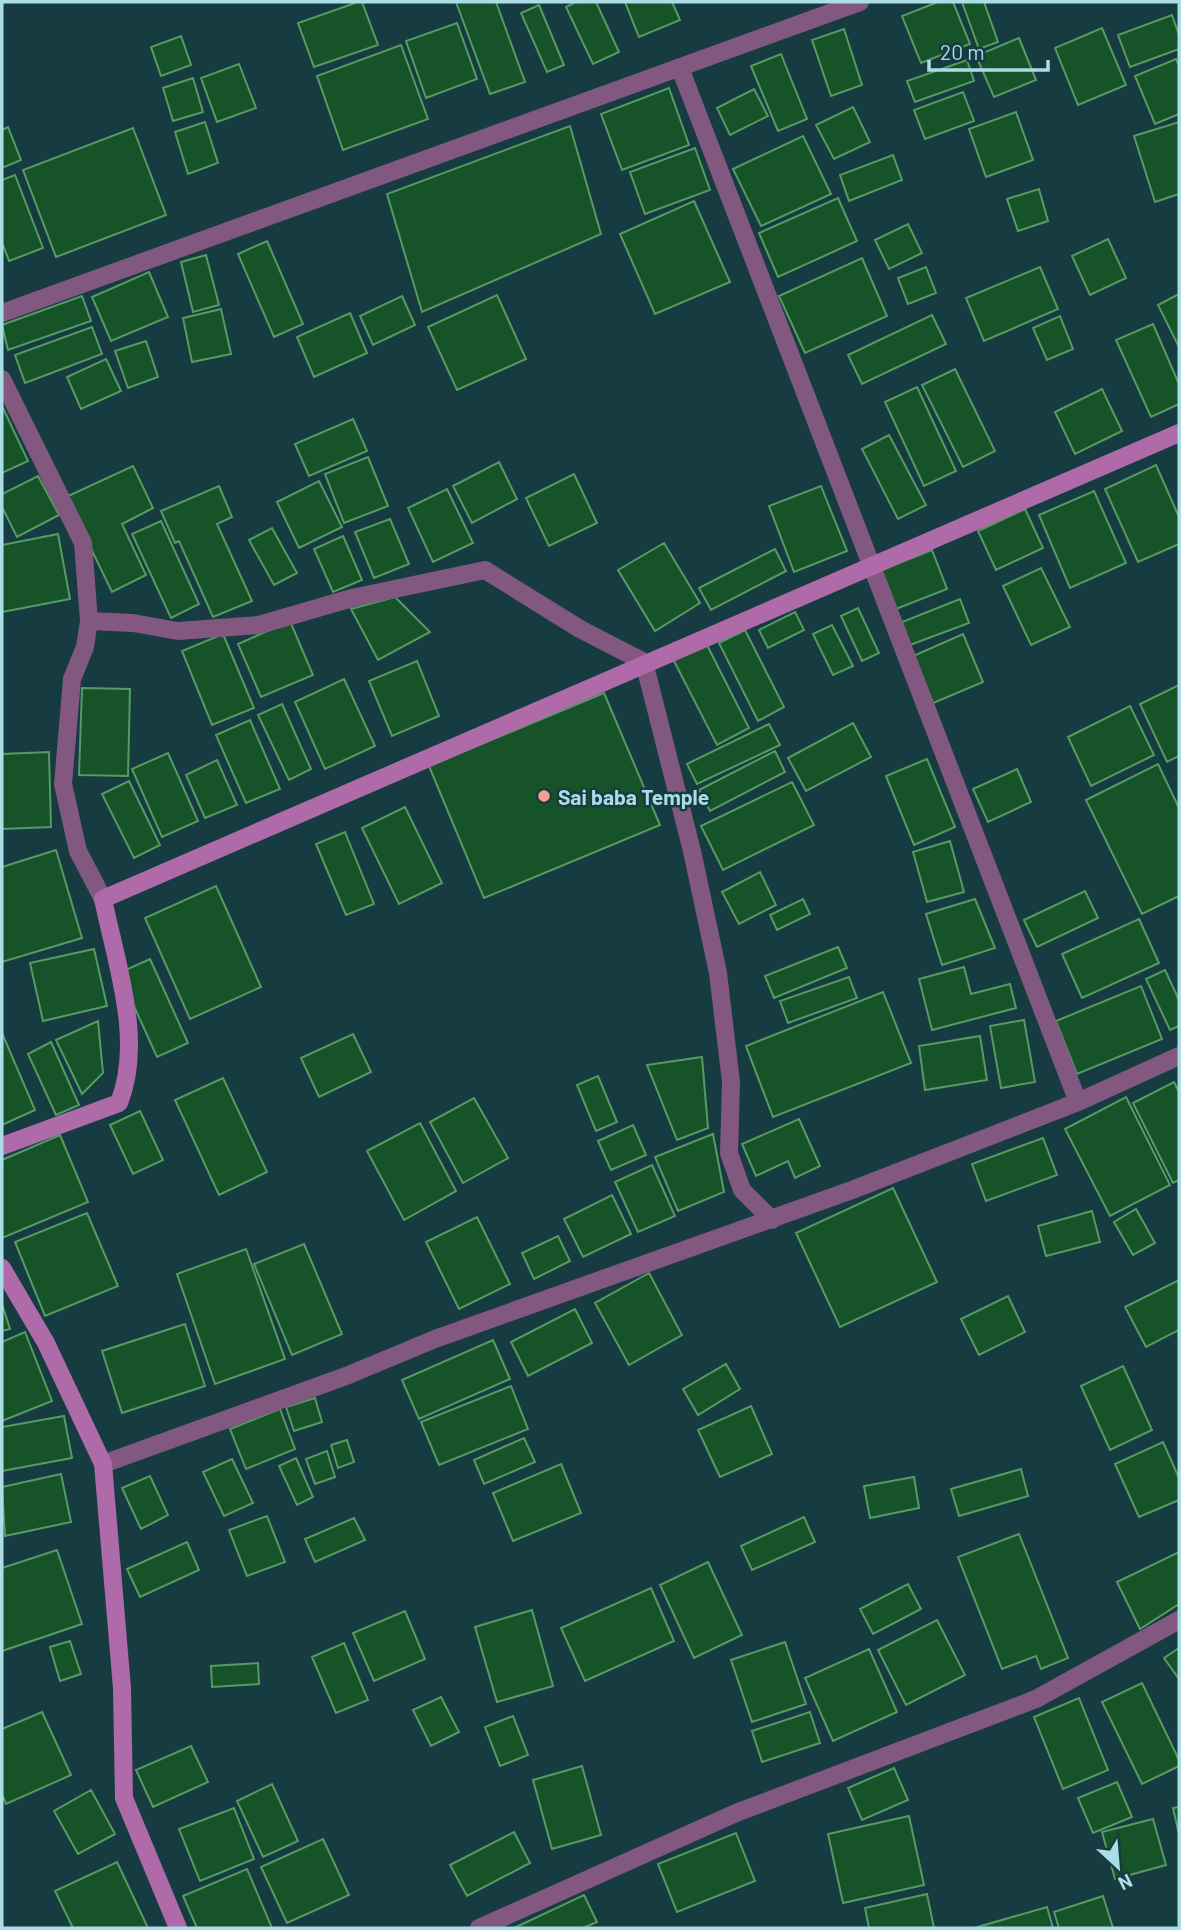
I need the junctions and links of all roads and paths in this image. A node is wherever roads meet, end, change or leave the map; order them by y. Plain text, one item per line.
1 (860, 2) edge
2 (680, 68) junction
3 (2, 313) edge
4 (2, 379) edge
5 (1179, 433) edge
6 (870, 567) junction
7 (89, 621) junction
8 (645, 662) junction
9 (103, 899) junction
10 (1179, 1056) edge
11 (1078, 1102) junction
12 (2, 1146) edge
13 (772, 1220) junction
14 (2, 1268) edge
15 (103, 1464) junction
16 (1179, 1620) edge
17 (178, 1928) edge
18 (479, 1928) edge

1 - 2 street
2 - 3 street
2 - 6 street
4 - 7 street
5 - 6 street
6 - 8 street
6 - 11 street
7 - 8 street
7 - 9 street
8 - 9 street
8 - 13 street
9 - 12 street
10 - 11 street
11 - 13 street
13 - 15 street
14 - 15 street
15 - 17 street
16 - 18 street

